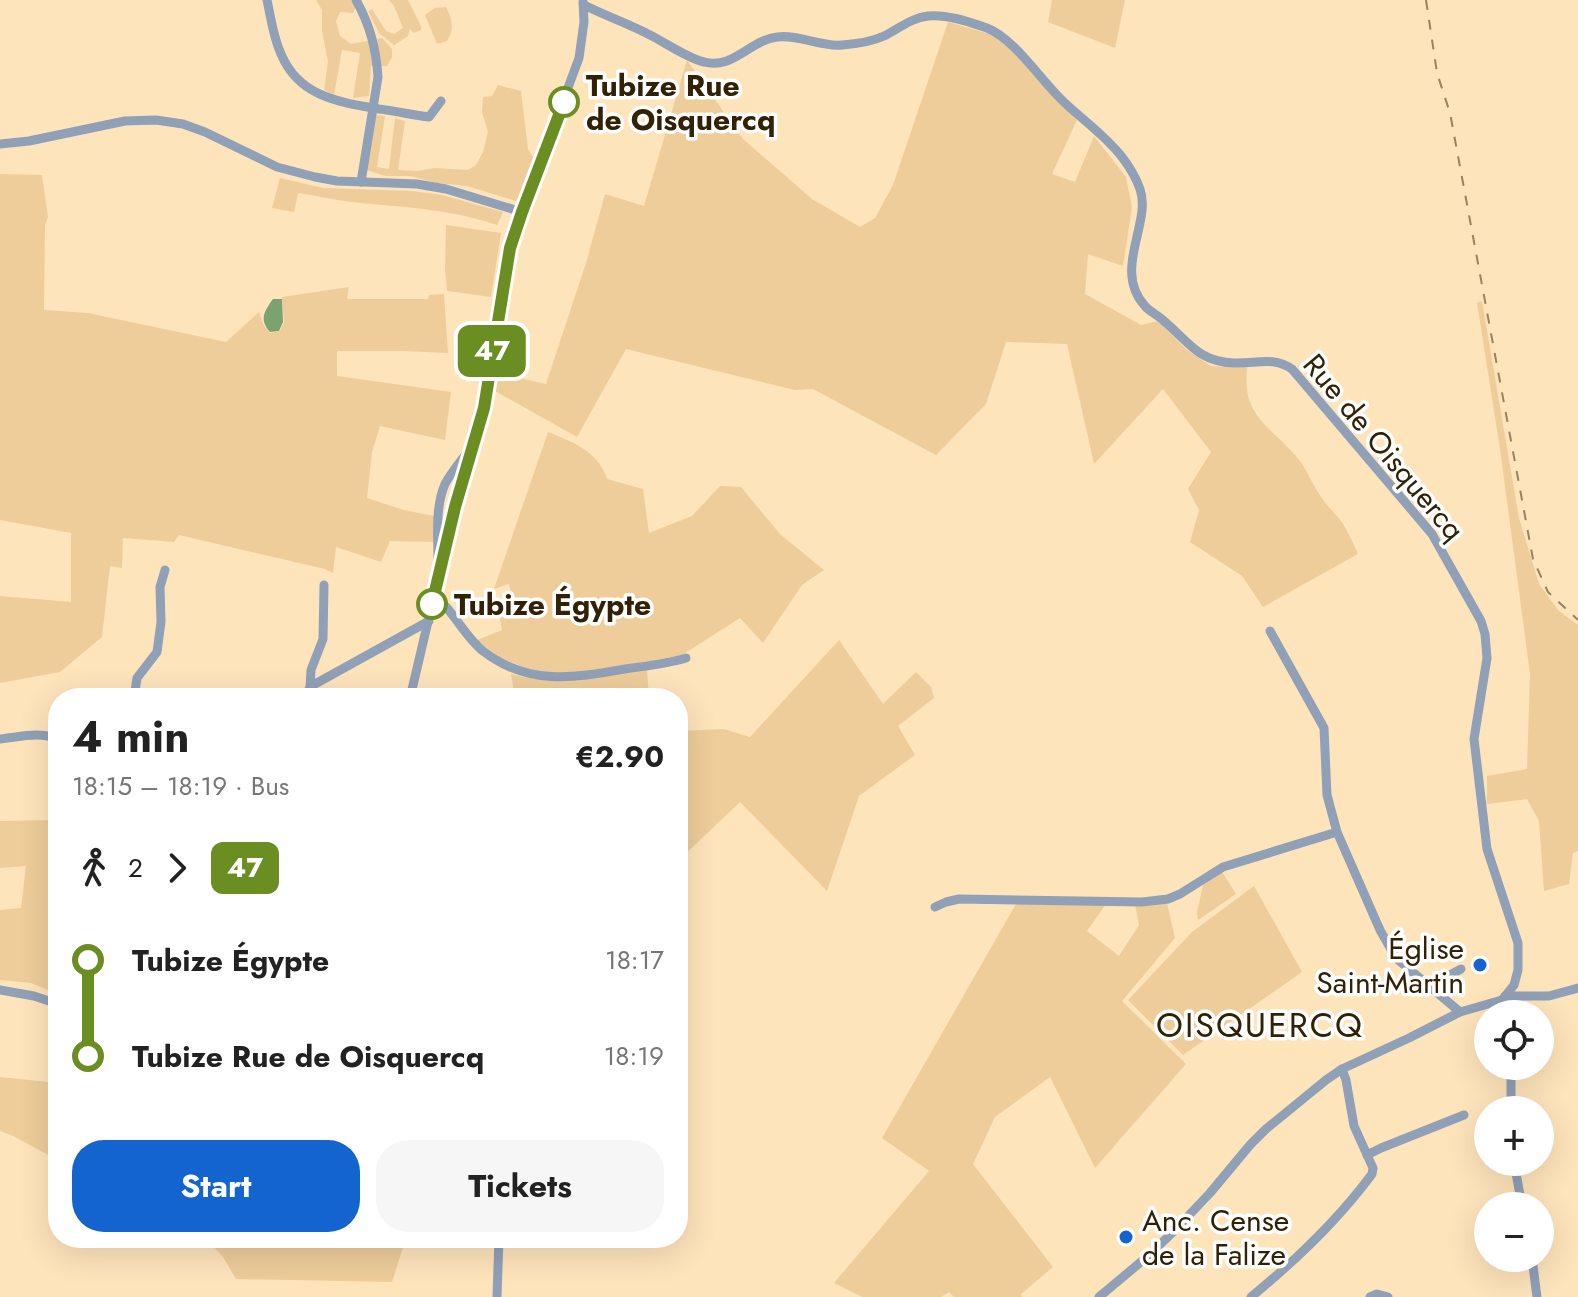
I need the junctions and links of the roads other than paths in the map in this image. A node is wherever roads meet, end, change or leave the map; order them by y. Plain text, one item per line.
1 (267, 0) edge
2 (356, 0) edge
3 (584, 3) edge
4 (441, 101) dead end
5 (374, 108) junction
6 (0, 144) edge
7 (361, 182) junction
8 (522, 212) junction
9 (475, 442) junction
10 (165, 570) dead end
11 (439, 575) junction
12 (324, 585) dead end
13 (434, 596) junction
14 (429, 621) junction
15 (1270, 631) dead end
16 (686, 658) dead end
17 (136, 688) edge
18 (310, 688) joint
19 (412, 688) edge
20 (48, 736) edge
21 (0, 739) edge
22 (1337, 832) junction
23 (935, 907) dead end
24 (1461, 969) dead end
25 (1430, 986) junction
26 (1574, 989) edge
27 (0, 990) edge
28 (1504, 998) junction
29 (48, 1001) edge
30 (1460, 1012) junction
31 (1342, 1069) junction
32 (1464, 1115) dead end
33 (1367, 1155) junction
34 (499, 1248) edge
35 (1534, 1272) edge
36 (497, 1297) edge
37 (1099, 1297) edge
38 (1251, 1297) edge
39 (1370, 1297) edge
40 (1388, 1297) edge
41 (1537, 1297) edge

1 - 5 street
2 - 5 street
3 - 8 street
3 - 28 street, Rue de Oisquercq
4 - 5 street
5 - 7 street
6 - 7 street
7 - 8 street
8 - 9 street
9 - 11 street
9 - 11 street
10 - 17 street
11 - 13 street
12 - 18 street
13 - 14 street
13 - 16 street
14 - 18 street
14 - 19 street
15 - 22 street
20 - 21 street
22 - 23 street
22 - 25 street
24 - 25 street
25 - 30 street
26 - 28 street
27 - 29 street
28 - 30 street
30 - 31 street
31 - 33 street
31 - 37 street
32 - 33 street
33 - 38 street
34 - 36 street
35 - 41 street
39 - 40 street

